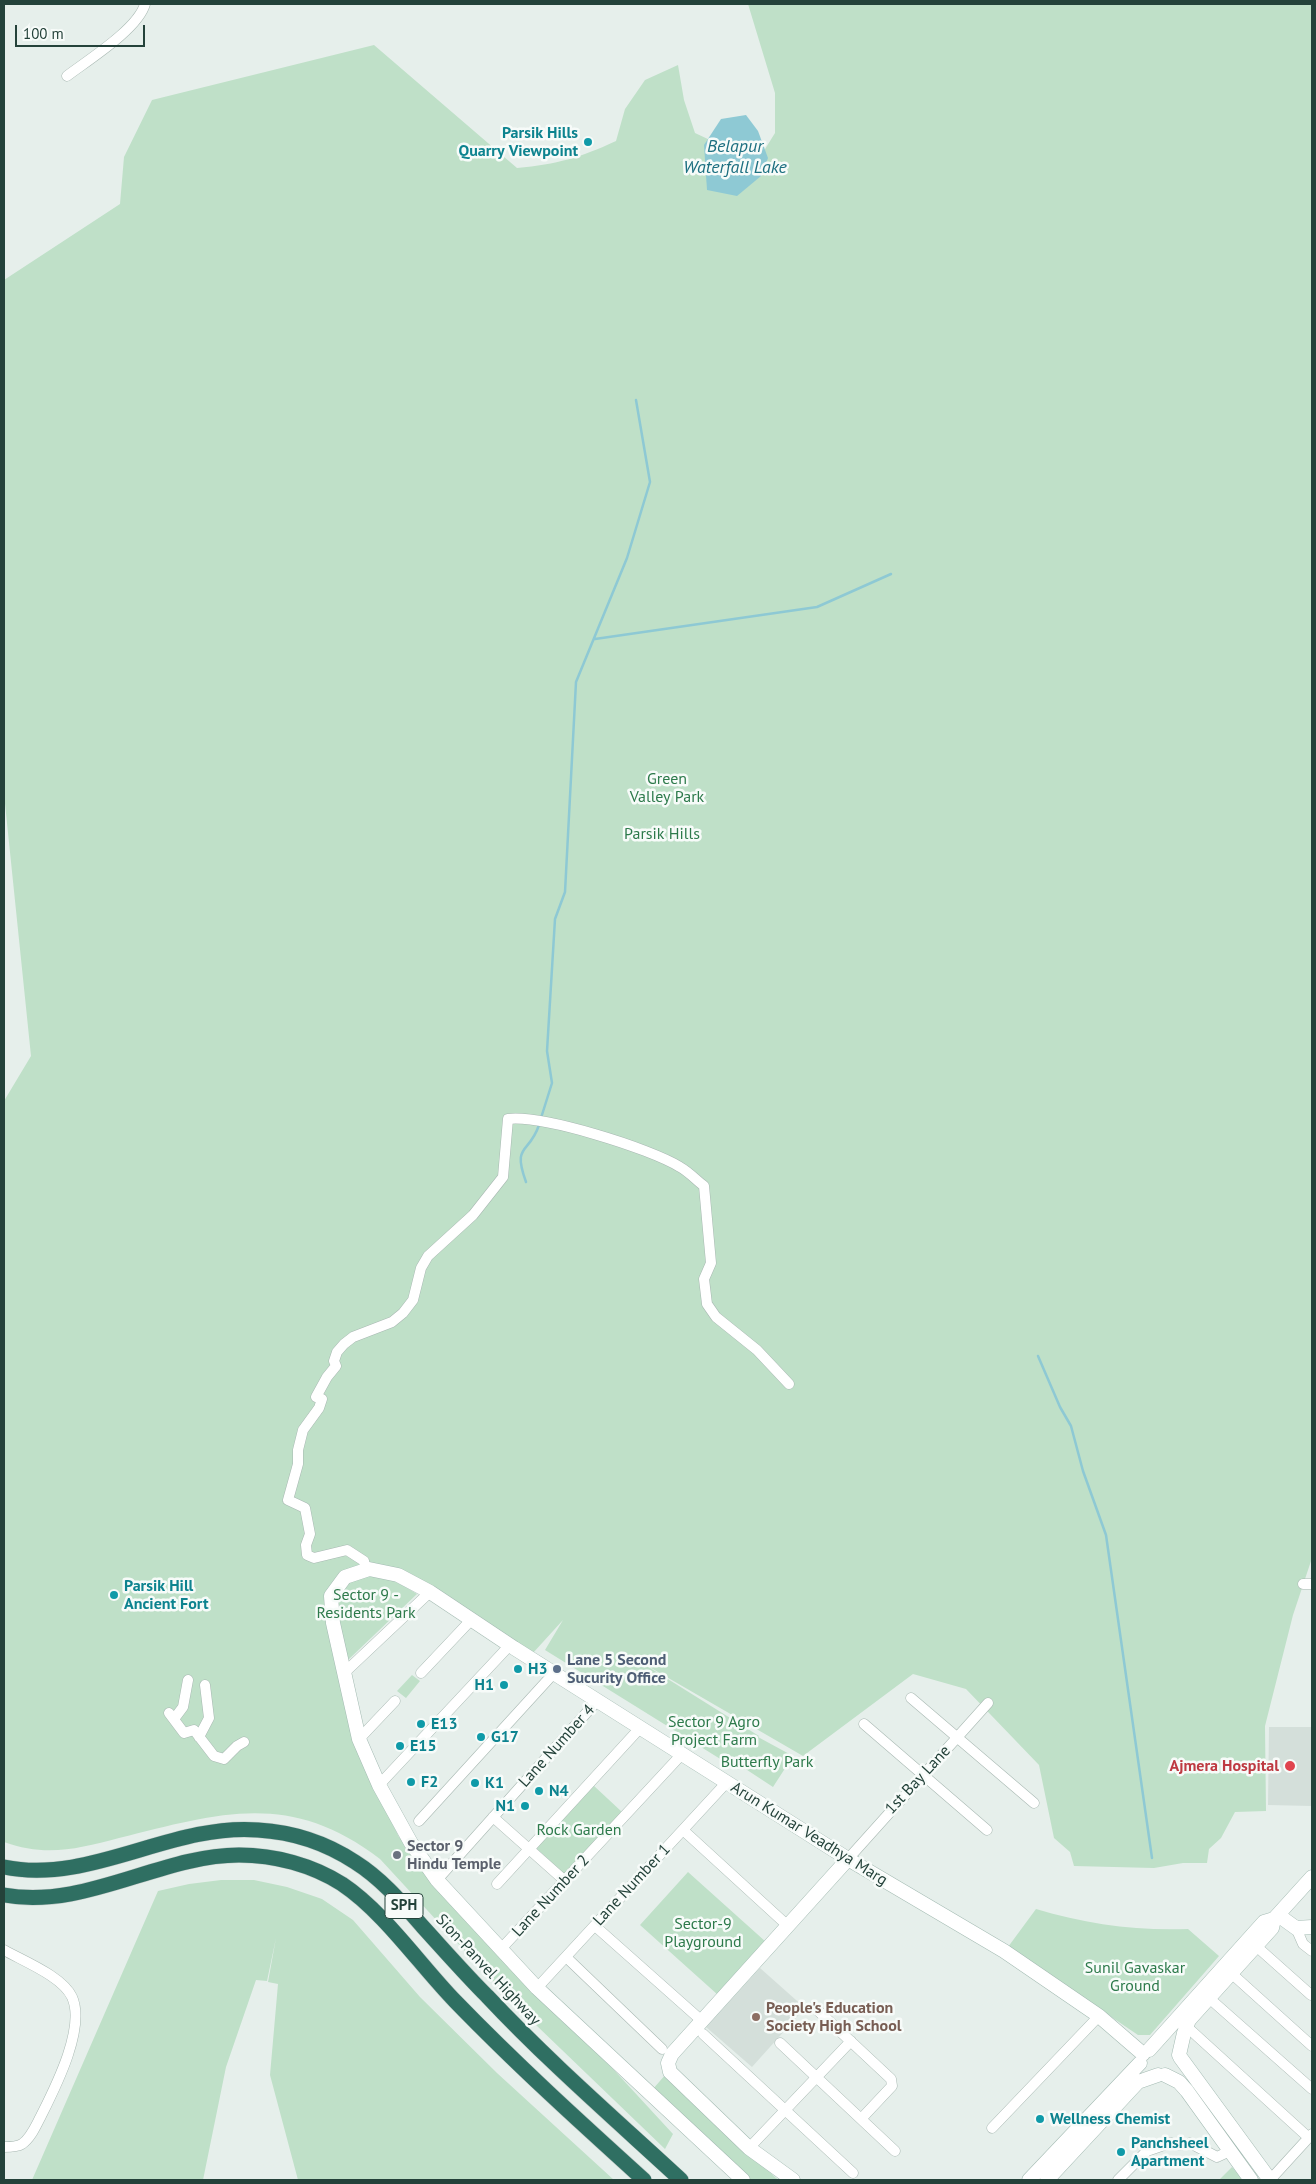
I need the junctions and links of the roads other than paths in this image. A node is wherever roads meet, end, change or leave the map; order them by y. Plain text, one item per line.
1 (145, 4) edge
2 (67, 76) dead end
3 (789, 1384) dead end
4 (366, 1570) junction
5 (430, 1592) junction
6 (471, 1620) junction
7 (510, 1645) junction
8 (421, 1673) dead end
9 (343, 1674) junction
10 (554, 1674) junction
11 (188, 1680) dead end
12 (205, 1685) dead end
13 (911, 1698) dead end
14 (597, 1700) junction
15 (395, 1701) dead end
16 (988, 1702) dead end
17 (864, 1724) dead end
18 (640, 1728) junction
19 (199, 1737) junction
20 (358, 1738) junction
21 (957, 1738) junction
22 (244, 1742) dead end
23 (682, 1754) junction
24 (923, 1775) junction
25 (726, 1782) junction
26 (379, 1785) junction
27 (1034, 1803) dead end
28 (493, 1817) junction
29 (419, 1821) dead end
30 (683, 1830) junction
31 (987, 1830) dead end
32 (529, 1850) junction
33 (848, 1859) junction
34 (4, 1862) edge
35 (4, 1867) edge
36 (42, 1871) junction
37 (1312, 1876) edge
38 (437, 1880) junction
39 (566, 1881) junction
40 (497, 1884) dead end
41 (4, 1889) edge
42 (4, 1895) edge
43 (42, 1896) junction
44 (1276, 1917) junction
45 (595, 1926) junction
46 (788, 1926) junction
47 (1312, 1927) edge
48 (1296, 1928) junction
49 (1256, 1946) junction
50 (4, 1950) edge
51 (500, 1950) junction
52 (1312, 1951) edge
53 (566, 1958) junction
54 (1231, 1973) junction
55 (537, 1988) junction
56 (1311, 1995) dead end
57 (1209, 1998) junction
58 (814, 2007) dead end
59 (1098, 2016) junction
60 (1186, 2026) junction
61 (702, 2028) junction
62 (851, 2041) junction
63 (780, 2043) dead end
64 (1312, 2046) edge
65 (662, 2050) dead end
66 (1144, 2056) junction
67 (1180, 2056) junction
68 (1161, 2075) junction
69 (816, 2076) junction
70 (1312, 2089) edge
71 (785, 2109) junction
72 (861, 2119) junction
73 (992, 2128) dead end
74 (1311, 2136) edge
75 (4, 2147) edge
76 (749, 2148) junction
77 (895, 2151) dead end
78 (1230, 2151) junction
79 (852, 2173) dead end
80 (644, 2180) edge
81 (681, 2180) edge
82 (743, 2180) edge
83 (793, 2180) edge
84 (1029, 2180) edge
85 (1047, 2180) edge
86 (1118, 2180) edge
87 (1251, 2180) edge
88 (1270, 2180) edge

1 - 2 street
3 - 4 street
4 - 5 street, Arun Kumar Veadhya Marg
4 - 9 street
5 - 6 street, Arun Kumar Veadhya Marg
5 - 9 street
6 - 7 street, Arun Kumar Veadhya Marg
6 - 8 street
7 - 10 street, Arun Kumar Veadhya Marg
7 - 26 street
9 - 20 street
10 - 14 street, Arun Kumar Veadhya Marg
10 - 29 street
11 - 19 street
12 - 19 street
13 - 21 street
14 - 18 street, Arun Kumar Veadhya Marg
14 - 28 street, Lane Number 4
15 - 20 street
16 - 21 street, 1st Bay Lane
17 - 24 street
18 - 23 street, Arun Kumar Veadhya Marg
18 - 32 street
19 - 22 street
20 - 26 street
21 - 24 street, 1st Bay Lane
21 - 27 street
23 - 25 street, Arun Kumar Veadhya Marg
23 - 39 street, Lane Number 2
24 - 31 street
24 - 33 street, 1st Bay Lane
25 - 30 street, Lane Number 1
25 - 33 street, Arun Kumar Veadhya Marg
26 - 38 street
28 - 32 street
28 - 38 street, Lane Number 4
30 - 45 street, Lane Number 1
30 - 46 street
32 - 39 street
32 - 40 street
33 - 46 street
33 - 59 street, Arun Kumar Veadhya Marg
34 - 36 highway
35 - 36 highway, SPH
36 - 81 highway, Sion-Panvel Highway / SPH
37 - 44 street
38 - 51 street
39 - 51 street, Lane Number 2
41 - 43 highway, SPH
42 - 43 highway
43 - 80 highway, SPH
44 - 48 street
44 - 49 street
44 - 66 street
45 - 53 street, Lane Number 1
45 - 61 street
46 - 61 street
47 - 48 street
48 - 52 street
49 - 54 street
49 - 56 street
50 - 75 street
51 - 55 street
53 - 55 street, Lane Number 1
53 - 65 street
54 - 57 street
54 - 64 street
55 - 82 street
57 - 60 street
57 - 70 street
58 - 62 street
59 - 66 street, Arun Kumar Veadhya Marg
59 - 73 street
60 - 67 street
60 - 74 street
61 - 71 street
61 - 76 street
62 - 69 street
62 - 72 street
63 - 69 street
66 - 67 street
66 - 68 street
66 - 84 street
67 - 68 street
67 - 88 street
68 - 78 street
68 - 85 street
69 - 71 street
69 - 72 street
71 - 76 street
71 - 79 street
72 - 77 street
74 - 88 street
76 - 83 street
78 - 86 street
78 - 87 street

